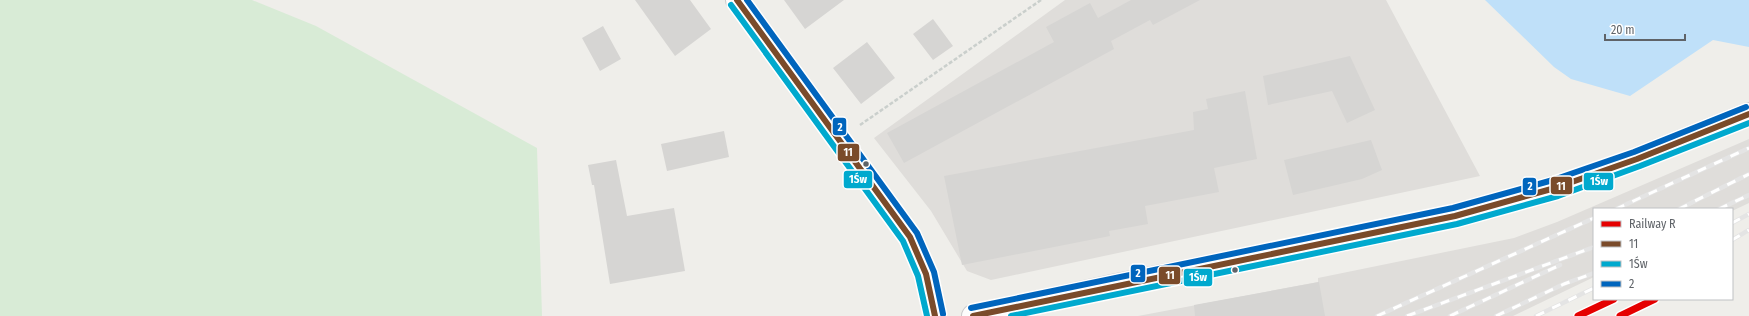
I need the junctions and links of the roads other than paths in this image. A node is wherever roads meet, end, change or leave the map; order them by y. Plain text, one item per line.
1 (737, 0) edge
2 (1749, 114) edge
3 (935, 316) edge
4 (973, 316) edge

1 - 3 main road
2 - 4 main road

